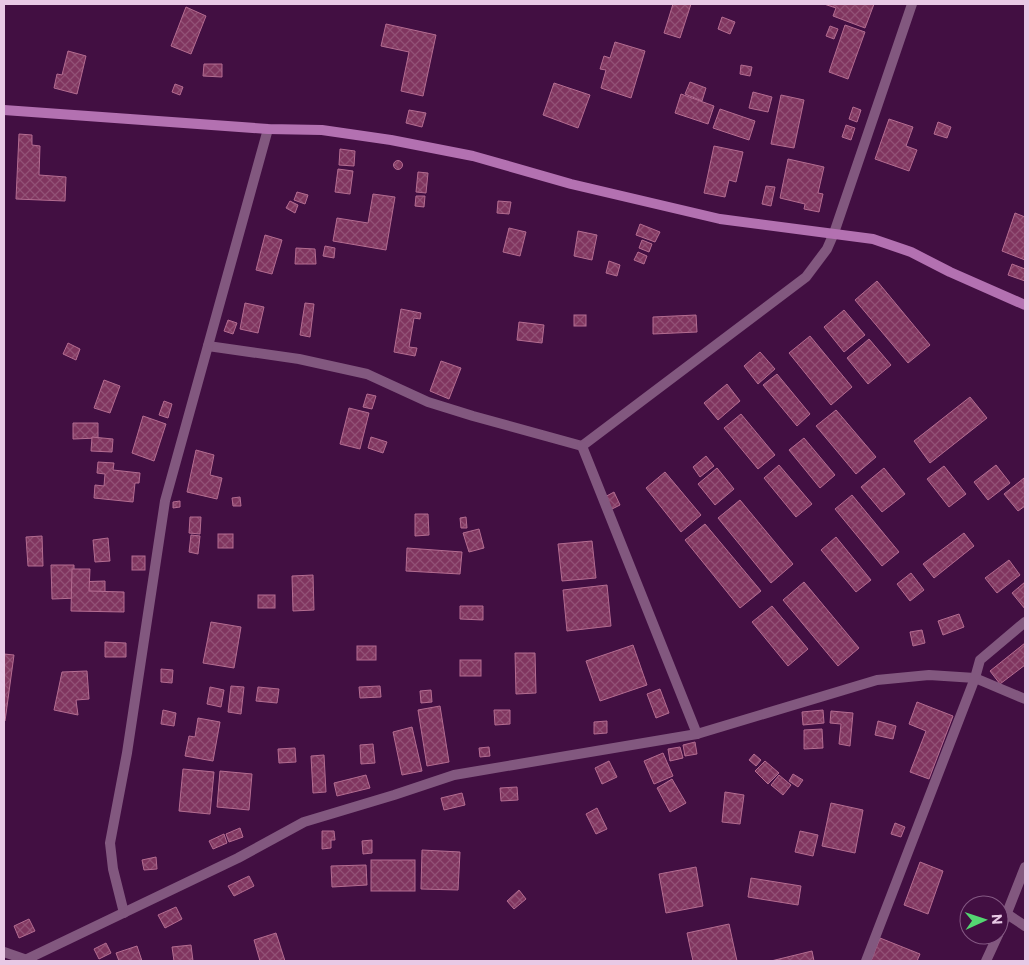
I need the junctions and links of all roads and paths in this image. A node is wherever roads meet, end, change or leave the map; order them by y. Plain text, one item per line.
1 (912, 4) edge
2 (4, 110) edge
3 (268, 129) junction
4 (834, 233) junction
5 (1025, 305) edge
6 (208, 346) junction
7 (582, 446) junction
8 (1025, 622) edge
9 (975, 678) junction
10 (1025, 699) edge
11 (697, 734) junction
12 (1025, 867) edge
13 (1009, 909) edge
14 (124, 913) junction
15 (1009, 915) edge
16 (1025, 926) edge
17 (993, 945) edge
18 (4, 952) edge
19 (25, 961) edge
20 (866, 961) edge
21 (986, 961) edge

1 - 4 street
2 - 3 street
3 - 4 street
3 - 6 street
4 - 5 street
4 - 7 street
6 - 7 street
6 - 14 street
7 - 11 street
8 - 9 street
9 - 10 street
9 - 11 street
9 - 20 street
11 - 14 street
12 - 13 street
14 - 19 street
15 - 16 street
17 - 21 street
18 - 19 street

